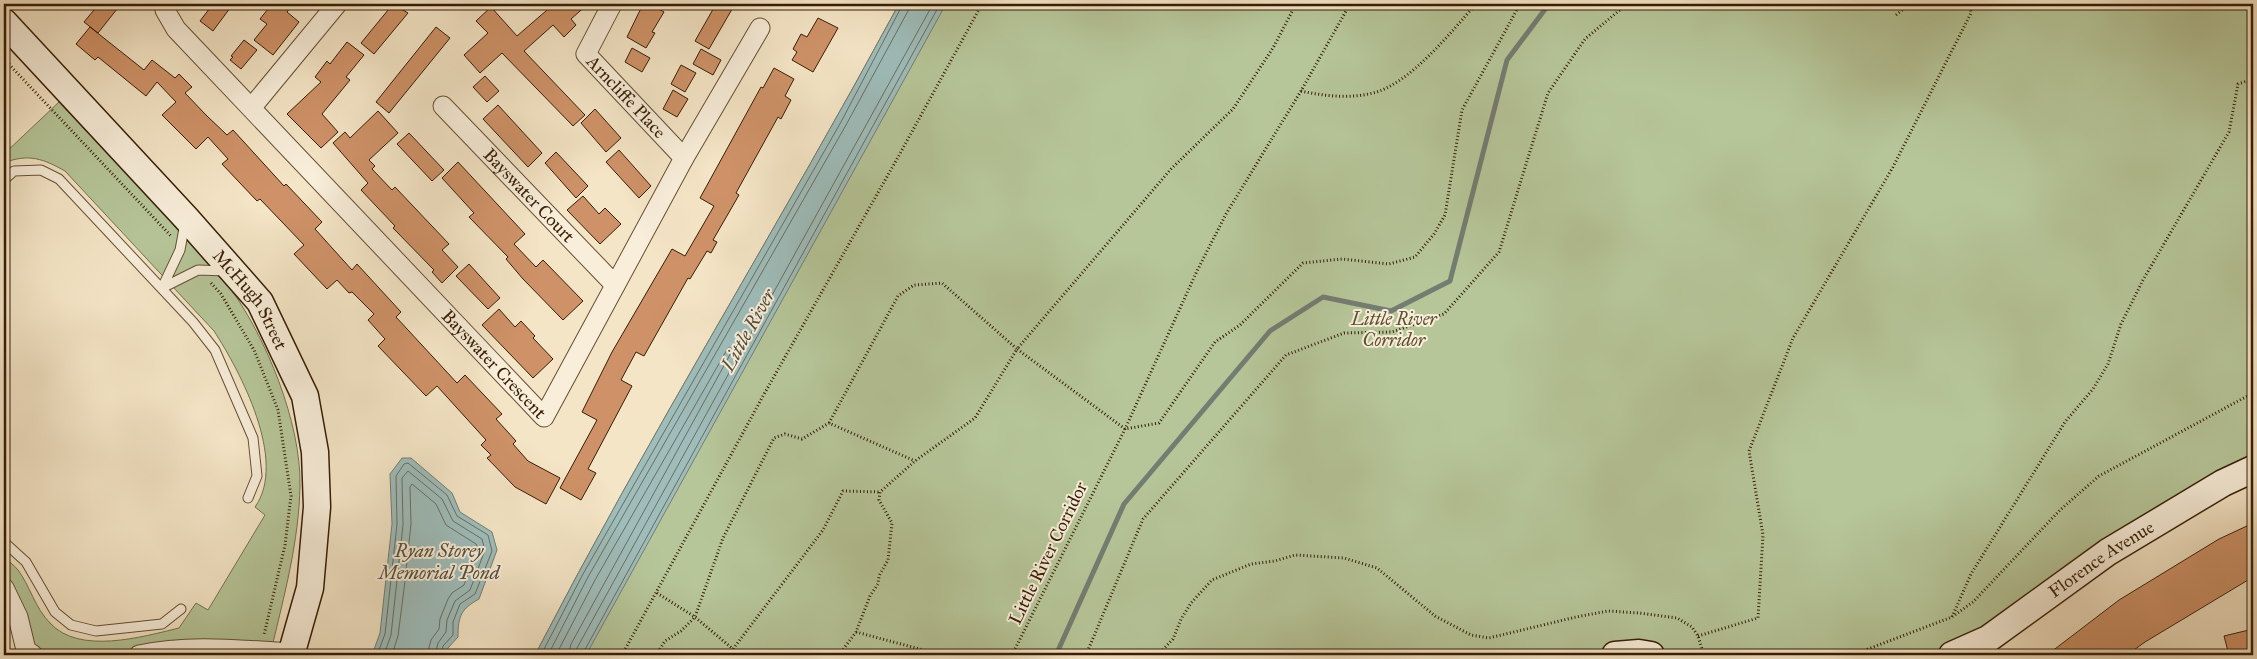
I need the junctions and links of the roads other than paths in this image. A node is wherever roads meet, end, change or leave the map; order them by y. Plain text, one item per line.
1 (166, 4) edge
2 (336, 4) edge
3 (612, 4) edge
4 (4, 22) edge
5 (760, 28) dead end
6 (443, 106) dead end
7 (252, 107) junction
8 (684, 158) junction
9 (4, 180) edge
10 (186, 218) junction
11 (233, 271) junction
12 (615, 285) junction
13 (162, 288) junction
14 (2253, 469) edge
15 (248, 498) dead end
16 (4, 542) edge
17 (4, 588) edge
18 (181, 609) dead end
19 (291, 654) edge
20 (32, 655) edge
21 (139, 655) edge
22 (1615, 655) edge
23 (1651, 655) edge
24 (1952, 655) edge

1 - 7 street, Bayswater Crescent
2 - 7 street
3 - 8 street, Arncliffe Place
4 - 10 main road, McHugh Street
5 - 8 street, Bayswater Crescent
6 - 12 street, Bayswater Court
7 - 12 street, Bayswater Crescent
8 - 12 street, Bayswater Crescent
9 - 13 lane
10 - 11 main road, McHugh Street
10 - 13 lane
11 - 13 lane
11 - 19 main road, McHugh Street
13 - 15 lane
14 - 24 main road, Florence Avenue
16 - 18 lane
17 - 20 street
19 - 21 street
22 - 23 main road

